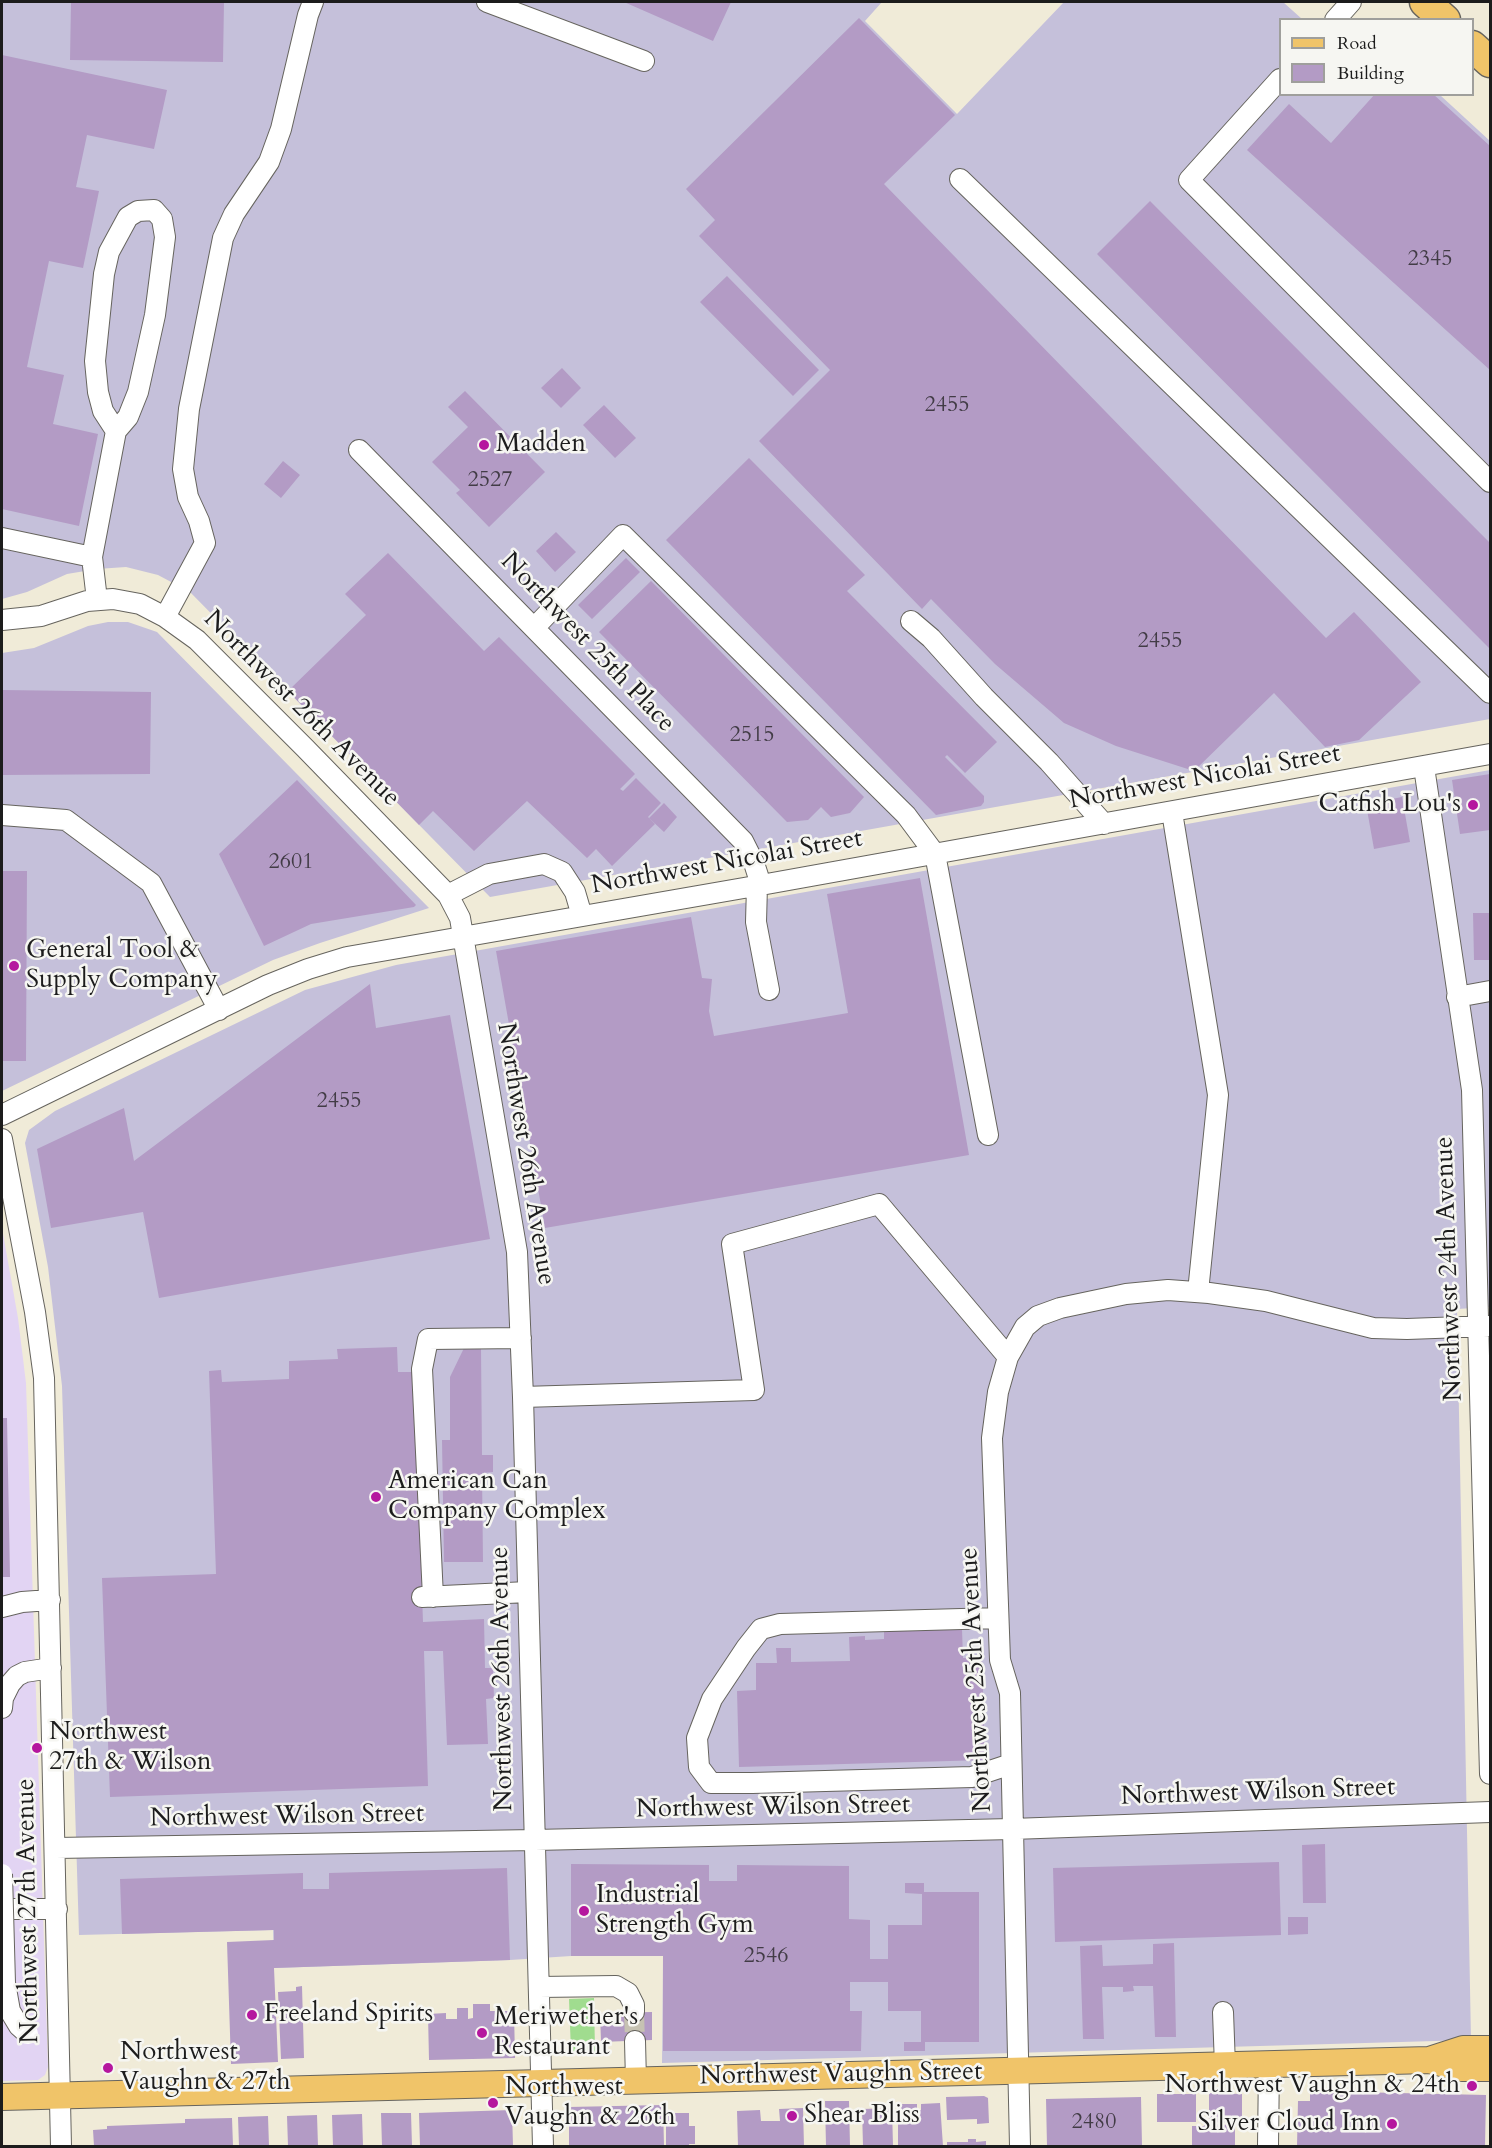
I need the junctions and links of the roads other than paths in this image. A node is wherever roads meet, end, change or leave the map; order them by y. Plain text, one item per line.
1 (313, 2) edge
2 (487, 2) edge
3 (1351, 2) edge
4 (1425, 2) edge
5 (1337, 18) edge
6 (1443, 18) edge
7 (1474, 47) edge
8 (645, 61) dead end
9 (1491, 62) edge
10 (1279, 81) edge
11 (960, 179) dead end
12 (116, 431) junction
13 (359, 450) dead end
14 (1491, 482) edge
15 (2, 538) edge
16 (92, 557) junction
17 (97, 600) junction
18 (165, 617) junction
19 (2, 620) edge
20 (911, 621) dead end
21 (534, 628) junction
22 (1491, 693) edge
23 (1491, 754) edge
24 (1424, 767) junction
25 (1172, 812) junction
26 (2, 815) edge
27 (1104, 824) junction
28 (935, 854) junction
29 (759, 886) junction
30 (448, 895) junction
31 (582, 916) junction
32 (463, 936) junction
33 (770, 990) dead end
34 (1491, 991) edge
35 (1457, 997) junction
36 (219, 1010) junction
37 (2, 1115) edge
38 (988, 1135) dead end
39 (2, 1139) edge
40 (9, 1215) edge
41 (1198, 1292) junction
42 (1485, 1326) edge
43 (522, 1338) junction
44 (1008, 1357) junction
45 (523, 1397) junction
46 (1487, 1570) edge
47 (528, 1592) junction
48 (50, 1600) junction
49 (2, 1607) edge
50 (998, 1618) junction
51 (51, 1668) junction
52 (2, 1708) edge
53 (1011, 1764) junction
54 (1491, 1774) edge
55 (1491, 1812) edge
56 (1012, 1829) junction
57 (535, 1840) junction
58 (56, 1848) junction
59 (2, 1874) edge
60 (9, 1909) dead end
61 (57, 1909) junction
62 (538, 1987) junction
63 (634, 2012) tunnel mouth
64 (1223, 2012) dead end
65 (59, 2039) junction
66 (635, 2041) tunnel mouth
67 (1491, 2049) edge
68 (1429, 2060) junction
69 (1269, 2064) junction
70 (1224, 2066) junction
71 (1491, 2068) edge
72 (1019, 2070) junction
73 (636, 2081) junction
74 (541, 2083) junction
75 (60, 2096) junction
76 (2, 2097) edge
77 (61, 2146) edge
78 (543, 2146) edge
79 (1020, 2146) edge
80 (1268, 2146) edge

1 - 18 street
2 - 8 street
3 - 5 street
4 - 6 highway
7 - 9 highway
10 - 14 street
11 - 22 street
12 - 12 street
12 - 16 street
13 - 21 street, Northwest 25th Place
15 - 16 street
16 - 17 street
17 - 18 street, Northwest 26th Avenue
17 - 19 street, Northwest 26th Avenue
18 - 30 street, Northwest 26th Avenue
20 - 27 street
21 - 28 street
21 - 29 street, Northwest 25th Place
23 - 24 street, Northwest Nicolai Street
24 - 25 street, Northwest Nicolai Street
24 - 35 street, Northwest 24th Avenue
25 - 27 street, Northwest Nicolai Street
25 - 41 street
26 - 36 street
27 - 28 street, Northwest Nicolai Street
28 - 29 street, Northwest Nicolai Street
28 - 38 street
29 - 31 street, Northwest Nicolai Street
29 - 33 street
30 - 31 street
30 - 32 street, Northwest 26th Avenue
31 - 32 street, Northwest Nicolai Street
32 - 36 street, Northwest Nicolai Street
32 - 43 street, Northwest 26th Avenue
34 - 35 street
35 - 42 street, Northwest 24th Avenue
36 - 37 street, Northwest Nicolai Street
39 - 40 street, Northwest 27th Avenue
40 - 48 street, Northwest 27th Avenue
41 - 42 street, Northwest 25th Avenue
41 - 44 street, Northwest 25th Avenue
42 - 46 street, Northwest 24th Avenue
43 - 45 street, Northwest 26th Avenue
43 - 47 street
44 - 45 street
44 - 50 street, Northwest 25th Avenue
45 - 47 street, Northwest 26th Avenue
46 - 54 street, Northwest 24th Avenue
47 - 57 street, Northwest 26th Avenue
48 - 49 street
48 - 51 street, Northwest 27th Avenue
50 - 53 street, Northwest 25th Avenue
50 - 53 street
51 - 52 street
51 - 58 street, Northwest 27th Avenue
53 - 56 street, Northwest 25th Avenue
55 - 56 street, Northwest Wilson Street
56 - 57 street, Northwest Wilson Street
56 - 72 street, Northwest 25th Avenue
57 - 58 street, Northwest Wilson Street
57 - 62 street, Northwest 26th Avenue
58 - 61 street, Northwest 27th Avenue
59 - 65 street, bridge
60 - 61 street
61 - 65 street, Northwest 27th Avenue
62 - 63 street
62 - 74 street, Northwest 26th Avenue
64 - 70 street
65 - 75 street, Northwest 27th Avenue
66 - 73 street
67 - 68 main road, Northwest Vaughn Street
68 - 69 main road, Northwest Vaughn Street
68 - 71 main road, Northwest Vaughn Street
69 - 70 main road, Northwest Vaughn Street
69 - 80 street
70 - 72 main road, Northwest Vaughn Street
72 - 73 main road, Northwest Vaughn Street
72 - 79 street, Northwest 25th Avenue
73 - 74 main road, Northwest Vaughn Street
74 - 75 main road, Northwest Vaughn Street
74 - 78 street, Northwest 26th Avenue
75 - 76 main road, Northwest Vaughn Street
75 - 77 street, Northwest 27th Avenue

